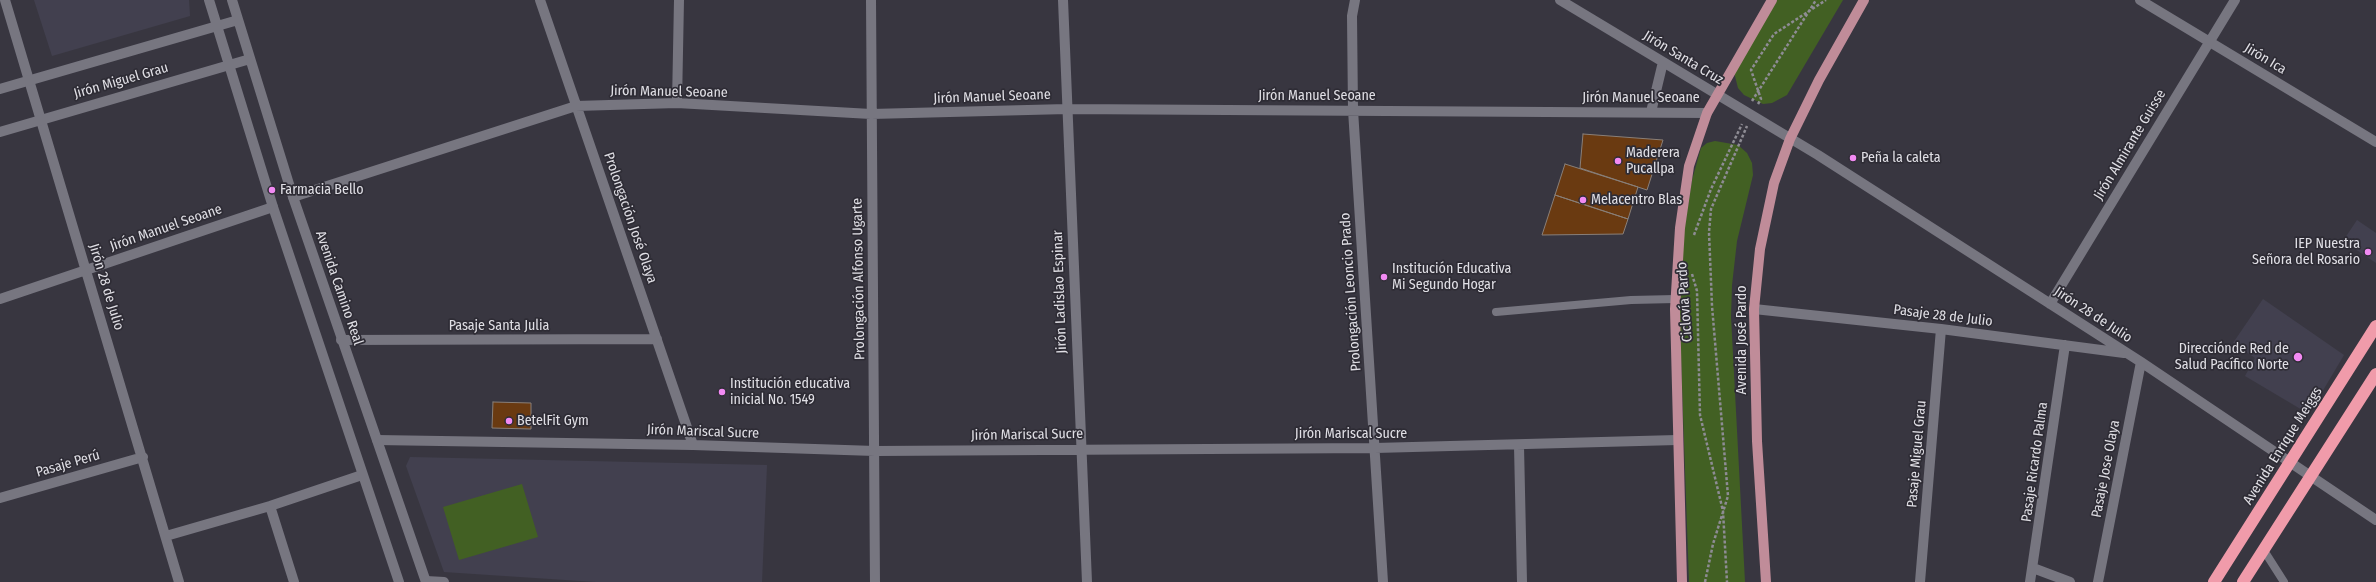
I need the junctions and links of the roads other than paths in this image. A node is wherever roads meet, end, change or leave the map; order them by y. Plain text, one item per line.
1 (5, 0) edge
2 (209, 0) edge
3 (232, 0) edge
4 (540, 0) edge
5 (679, 0) edge
6 (871, 0) edge
7 (1063, 0) edge
8 (1355, 0) edge
9 (1560, 0) edge
10 (1772, 0) edge
11 (1864, 0) edge
12 (2140, 0) edge
13 (2235, 0) edge
14 (238, 20) junction
15 (217, 26) junction
16 (2208, 42) junction
17 (250, 59) junction
18 (1663, 62) junction
19 (229, 65) junction
20 (30, 80) junction
21 (0, 89) edge
22 (1717, 95) junction
23 (677, 103) junction
24 (576, 106) junction
25 (1067, 109) junction
26 (1353, 110) junction
27 (1651, 112) junction
28 (1707, 113) junction
29 (871, 114) junction
30 (42, 119) junction
31 (0, 132) edge
32 (1790, 139) junction
33 (2376, 142) edge
34 (293, 197) junction
35 (274, 207) junction
36 (86, 270) junction
37 (0, 299) edge
38 (1675, 299) junction
39 (2050, 304) junction
40 (1754, 309) junction
41 (1496, 312) dead end
42 (2376, 326) edge
43 (1941, 329) junction
44 (657, 339) junction
45 (341, 340) junction
46 (2065, 345) junction
47 (2128, 354) junction
48 (2141, 362) junction
49 (2376, 374) edge
50 (376, 440) junction
51 (1677, 440) junction
52 (693, 445) junction
53 (1519, 446) junction
54 (1376, 448) junction
55 (1081, 449) junction
56 (875, 452) junction
57 (144, 457) junction
58 (2291, 461) junction
59 (2310, 474) junction
60 (362, 475) junction
61 (0, 498) edge
62 (270, 506) junction
63 (2376, 520) edge
64 (166, 536) junction
65 (2263, 549) junction
66 (2033, 568) junction
67 (180, 582) edge
68 (294, 582) edge
69 (399, 582) edge
70 (426, 582) edge
71 (444, 582) edge
72 (875, 582) edge
73 (1087, 582) edge
74 (1384, 582) edge
75 (1522, 582) edge
76 (1682, 582) edge
77 (1766, 582) edge
78 (1920, 582) edge
79 (2030, 582) edge
80 (2070, 582) edge
81 (2098, 582) edge
82 (2214, 582) edge
83 (2243, 582) edge
84 (2284, 582) edge

1 - 20 street, Jirón 28 de Julio
2 - 15 street
3 - 14 street, Avenida Camino Real
4 - 24 street, Prolongación José Olaya
5 - 23 street
6 - 29 street, Prolongación Alfonso Ugarte
7 - 25 street, Jirón Ladislao Espinar
8 - 26 street, Prolongación Leoncio Prado
9 - 18 street, Jirón Santa Cruz
10 - 22 main road
11 - 32 main road, Avenida José Pardo
12 - 16 street, Jirón Ica
13 - 16 street, Jirón Almirante Guisse
14 - 15 street, Jirón Miguel Grau
14 - 17 street, Avenida Camino Real
15 - 19 street
15 - 20 street, Jirón Miguel Grau
16 - 33 street, Jirón Ica
16 - 39 street, Jirón Almirante Guisse
17 - 19 street, Jirón Miguel Grau
17 - 34 street, Avenida Camino Real
18 - 22 street, Jirón Santa Cruz
18 - 27 street
19 - 30 street, Jirón Miguel Grau
19 - 35 street
20 - 21 street, Jirón Miguel Grau
20 - 30 street, Jirón 28 de Julio
22 - 28 main road
22 - 32 street, Jirón Santa Cruz
23 - 24 street, Jirón Manuel Seoane
23 - 29 street, Jirón Manuel Seoane
24 - 34 street, Jirón Manuel Seoane
24 - 44 street, Prolongación José Olaya
25 - 26 street, Jirón Manuel Seoane
25 - 29 street, Jirón Manuel Seoane
25 - 55 street, Jirón Ladislao Espinar
26 - 27 street, Jirón Manuel Seoane
26 - 54 street, Prolongación Leoncio Prado
27 - 28 street, Jirón Manuel Seoane
28 - 38 main road
29 - 56 street, Prolongación Alfonso Ugarte
30 - 31 street, Jirón Miguel Grau
30 - 36 street, Jirón 28 de Julio
32 - 39 street, Jirón 28 de Julio
32 - 40 main road, Avenida José Pardo
34 - 45 street, Avenida Camino Real
35 - 36 street, Jirón Manuel Seoane
35 - 60 street
36 - 37 street, Jirón Manuel Seoane
36 - 57 street, Jirón 28 de Julio
38 - 41 lane
38 - 51 main road
39 - 47 street, Jirón 28 de Julio
40 - 43 street, Pasaje 28 de Julio
40 - 77 main road, Avenida José Pardo
42 - 58 highway, Avenida Enrique Meiggs
43 - 46 street, Pasaje 28 de Julio
43 - 78 street, Pasaje Miguel Grau
44 - 45 street, Pasaje Santa Julia
44 - 52 street, Prolongación José Olaya
45 - 50 street, Avenida Camino Real
46 - 47 street, Pasaje 28 de Julio
46 - 66 street, Pasaje Ricardo Palma
47 - 48 street, Jirón 28 de Julio
48 - 58 street, Jirón 28 de Julio
48 - 81 street, Pasaje Jose Olaya
49 - 59 highway
50 - 52 street, Jirón Mariscal Sucre
50 - 70 street, Avenida Camino Real
51 - 53 street, Jirón Mariscal Sucre
51 - 76 main road
52 - 56 street, Jirón Mariscal Sucre
53 - 54 street, Jirón Mariscal Sucre
53 - 75 street
54 - 55 street, Jirón Mariscal Sucre
54 - 74 street, Prolongación Leoncio Prado
55 - 56 street, Jirón Mariscal Sucre
55 - 73 street, Jirón Ladislao Espinar
56 - 72 street, Prolongación Alfonso Ugarte
57 - 61 street, Pasaje Perú
57 - 64 street, Jirón 28 de Julio
58 - 59 street, Jirón 28 de Julio
58 - 82 highway, Avenida Enrique Meiggs
59 - 63 street, Jirón 28 de Julio
59 - 65 highway
60 - 62 street
60 - 69 street
62 - 64 street
62 - 68 street
64 - 67 street, Jirón 28 de Julio
65 - 83 highway
65 - 84 lane
66 - 79 street, Pasaje Ricardo Palma
66 - 80 street
70 - 71 street

